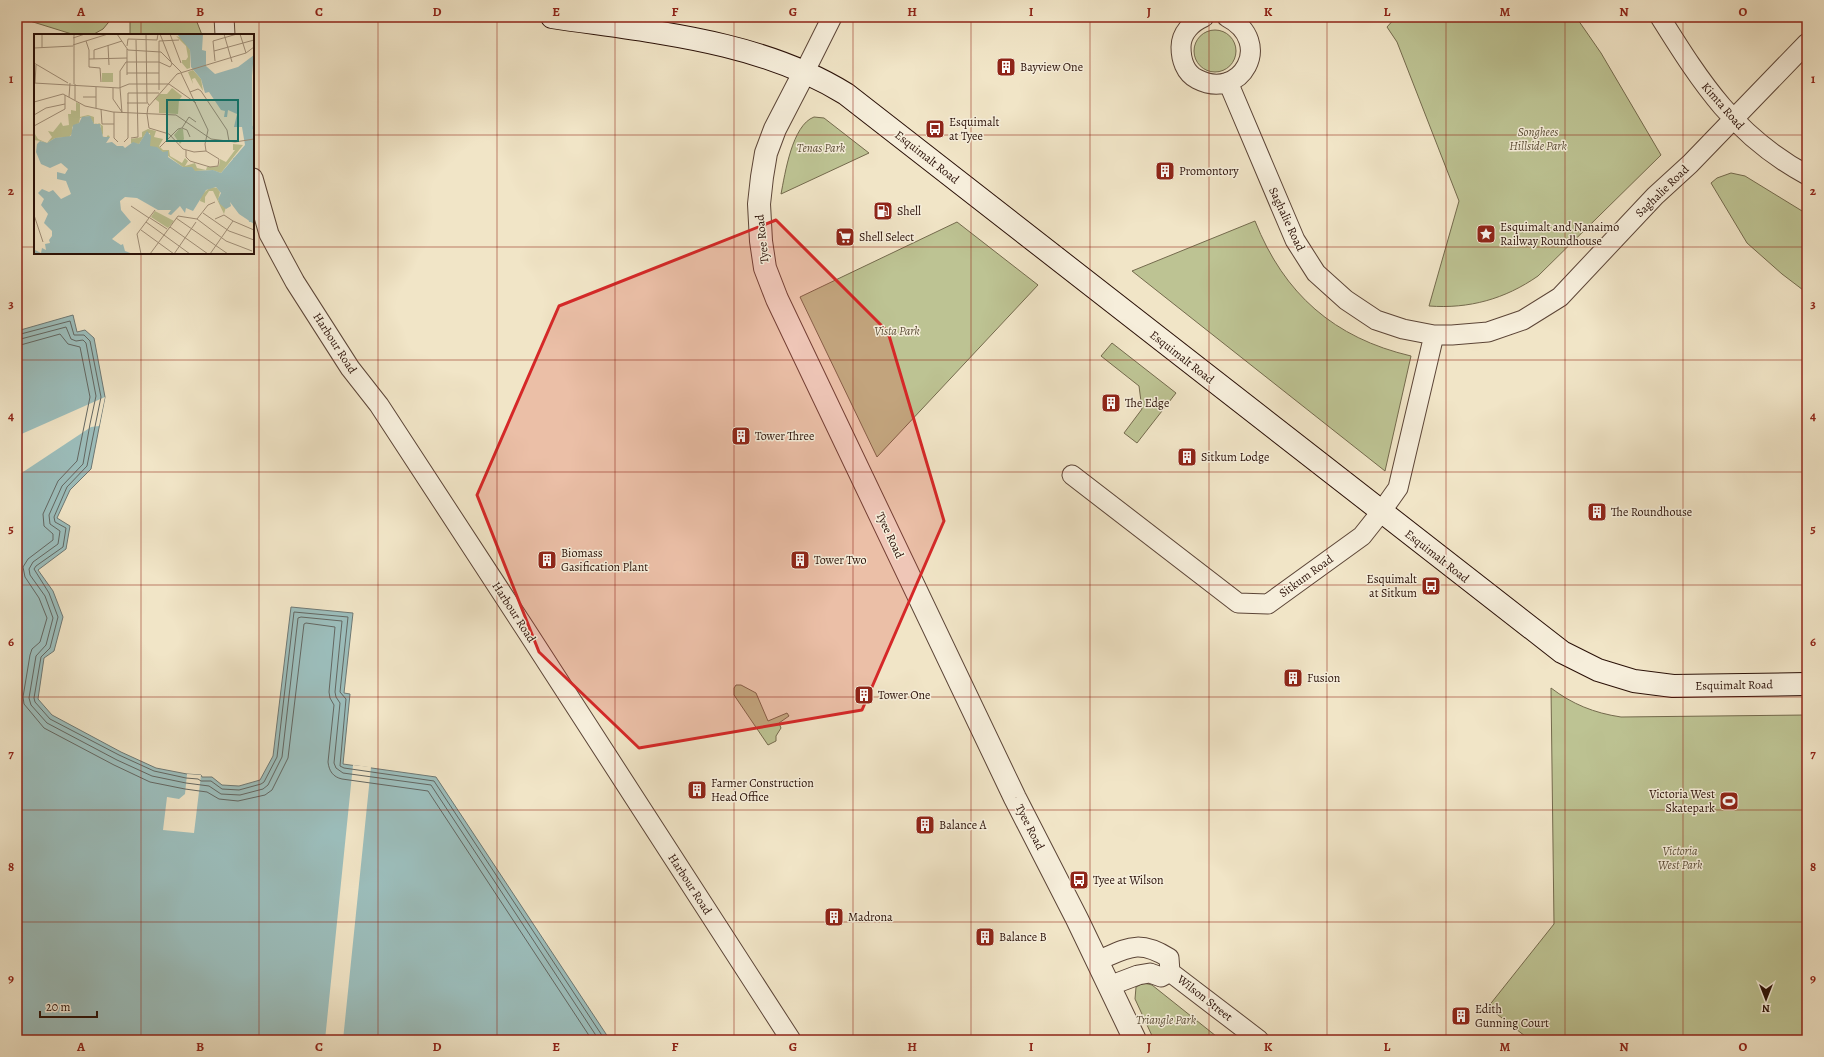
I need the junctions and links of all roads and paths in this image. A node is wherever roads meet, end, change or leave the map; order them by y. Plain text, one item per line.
1 (224, 17) edge
2 (552, 17) edge
3 (832, 17) edge
4 (1204, 17) edge
5 (1227, 17) edge
6 (1660, 17) edge
7 (225, 34) edge
8 (1807, 43) edge
9 (805, 71) junction
10 (1228, 82) junction
11 (1733, 120) junction
12 (1807, 175) edge
13 (254, 182) edge
14 (1434, 335) junction
15 (1072, 475) dead end
16 (1381, 512) junction
17 (1807, 684) edge
18 (1097, 961) junction
19 (1170, 972) junction
20 (1109, 986) junction
21 (791, 1040) edge
22 (1135, 1040) edge
23 (1259, 1040) edge

1 - 7 street
2 - 9 main road, Esquimalt Road
3 - 9 street, Tyee Road
4 - 10 street
5 - 10 street
6 - 11 street, Kimta Road
8 - 11 street, Saghalie Road
9 - 16 main road, Esquimalt Road
9 - 18 main road, Tyee Road
10 - 14 street, Saghalie Road
11 - 12 street, Kimta Road
11 - 14 street, Saghalie Road
13 - 21 street, Harbour Road
14 - 16 street, Sitkum Road
15 - 16 street, Sitkum Road
16 - 17 main road, Esquimalt Road
18 - 19 street, Wilson Street
18 - 20 main road, Tyee Road
19 - 20 street, Wilson Street
19 - 23 street, Wilson Street
20 - 22 main road, Tyee Road

